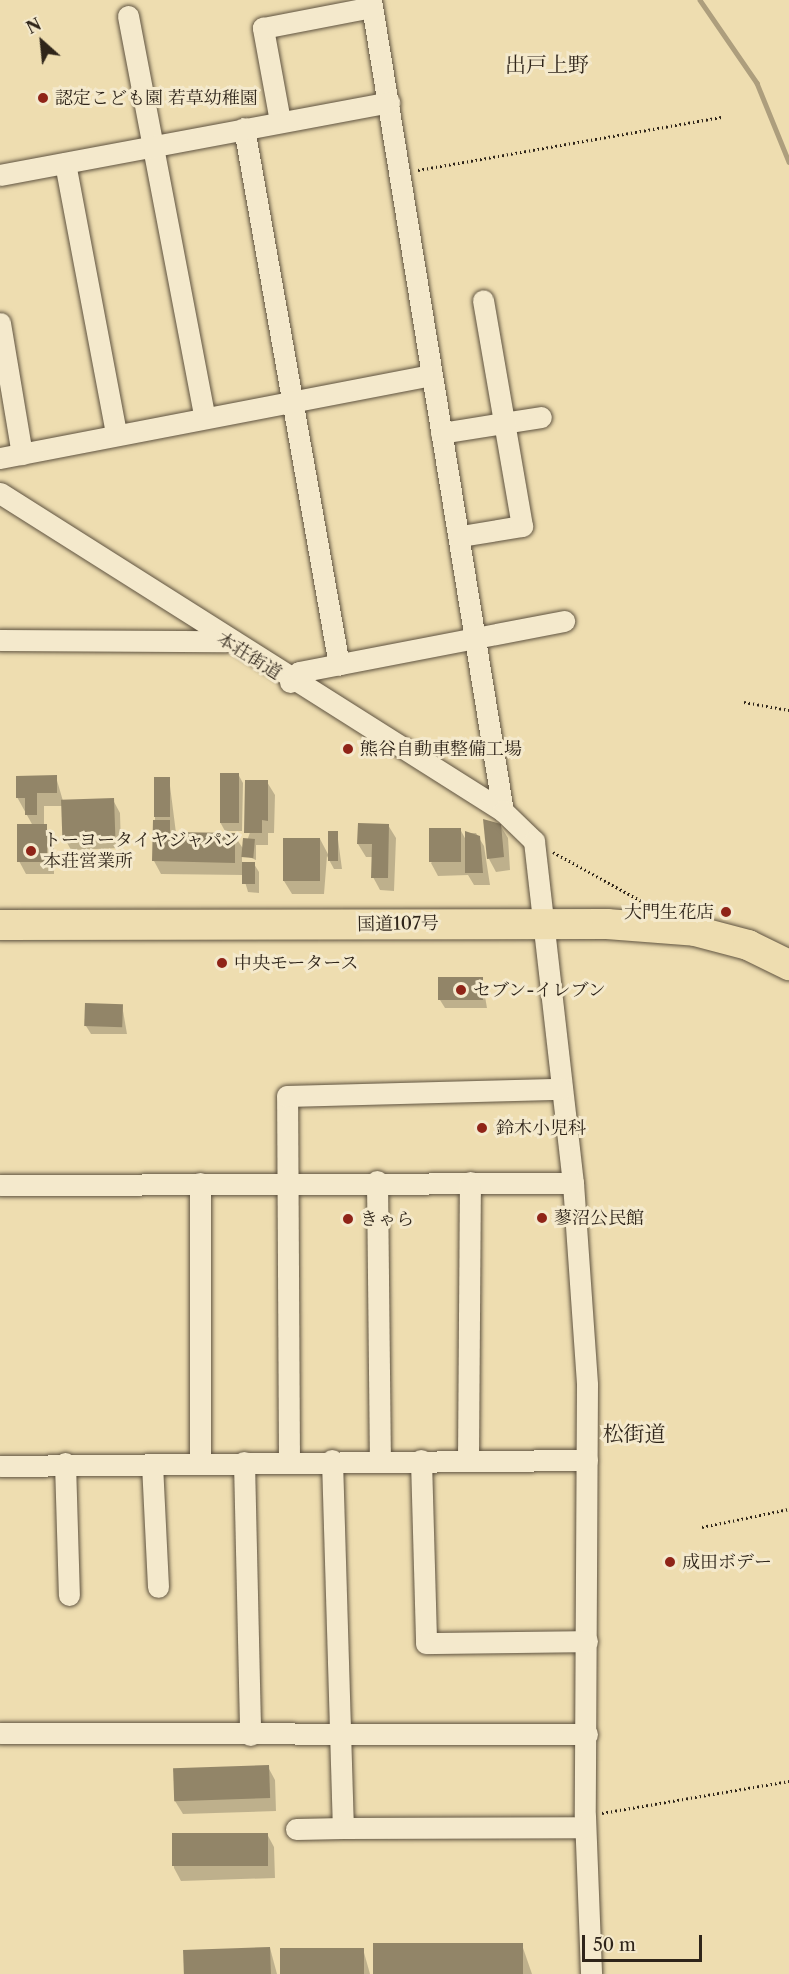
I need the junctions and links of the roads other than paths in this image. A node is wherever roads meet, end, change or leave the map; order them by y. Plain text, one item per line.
1 (372, 3) edge
2 (128, 16) dead end
3 (389, 102) junction
4 (280, 121) junction
5 (244, 128) junction
6 (151, 147) junction
7 (65, 163) junction
8 (0, 175) edge
9 (483, 300) dead end
10 (0, 323) edge
11 (429, 375) junction
12 (292, 398) junction
13 (204, 415) junction
14 (541, 417) dead end
15 (504, 423) junction
16 (441, 433) junction
17 (116, 434) junction
18 (22, 454) junction
19 (0, 458) edge
20 (0, 493) edge
21 (461, 536) junction
22 (564, 621) dead end
23 (478, 638) junction
24 (0, 640) edge
25 (226, 641) junction
26 (339, 665) junction
27 (290, 682) junction
28 (503, 811) junction
29 (544, 922) junction
30 (0, 925) edge
31 (789, 965) edge
32 (561, 1089) junction
33 (290, 1181) junction
34 (377, 1181) junction
35 (470, 1182) junction
36 (200, 1183) junction
37 (573, 1183) junction
38 (0, 1185) edge
39 (200, 1460) junction
40 (332, 1460) junction
41 (380, 1460) junction
42 (421, 1460) junction
43 (468, 1460) junction
44 (587, 1460) junction
45 (289, 1461) junction
46 (244, 1462) junction
47 (65, 1463) junction
48 (152, 1464) junction
49 (0, 1466) edge
50 (158, 1587) dead end
51 (69, 1595) dead end
52 (587, 1641) junction
53 (0, 1733) edge
54 (339, 1734) junction
55 (587, 1734) junction
56 (250, 1735) junction
57 (585, 1821) junction
58 (342, 1828) junction
59 (296, 1829) dead end
60 (591, 1974) edge

1 - 3 street
1 - 4 street
2 - 6 street
3 - 4 street
3 - 11 street
4 - 5 street
5 - 6 street
5 - 12 street
6 - 7 street
6 - 13 street
7 - 8 street
7 - 17 street
9 - 15 street
10 - 18 street
11 - 12 street
11 - 16 street
12 - 13 street
12 - 26 street
13 - 17 street
14 - 15 street
15 - 16 street
15 - 21 street
16 - 21 street
17 - 18 street
18 - 19 street
20 - 25 street, 本荘街道
21 - 23 street
22 - 23 street
23 - 26 street
23 - 28 street
24 - 25 street
25 - 27 street, 本荘街道
26 - 27 street
27 - 28 street, 本荘街道
28 - 29 street, 本荘街道
29 - 30 highway, 国道107号
29 - 31 highway, 国道107号
29 - 32 street
32 - 33 street
32 - 37 street
33 - 34 street
33 - 36 street
33 - 45 street
34 - 35 street
34 - 41 street
35 - 37 street
35 - 43 street
36 - 38 street
36 - 39 street
37 - 44 street
39 - 46 street
39 - 48 street
40 - 41 street
40 - 45 street
40 - 54 street
41 - 42 street
42 - 43 street
42 - 52 street
43 - 44 street
44 - 52 street
45 - 46 street
46 - 56 street
47 - 48 street
47 - 49 street
47 - 51 street
48 - 50 street
52 - 55 street
53 - 56 street
54 - 55 street
54 - 56 street
54 - 58 street
55 - 57 street
57 - 58 street
57 - 60 street
58 - 59 street

